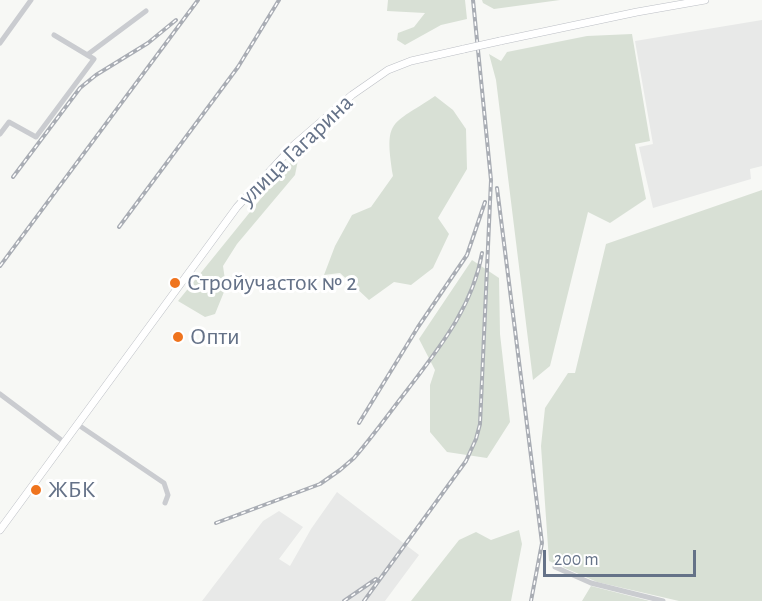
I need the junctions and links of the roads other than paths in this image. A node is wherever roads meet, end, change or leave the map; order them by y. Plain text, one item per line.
1 (31, 0) edge
2 (705, 0) edge
3 (146, 11) dead end
4 (54, 35) dead end
5 (0, 43) edge
6 (87, 55) junction
7 (0, 134) edge
8 (0, 394) edge
9 (77, 424) junction
10 (64, 441) junction
11 (165, 504) dead end
12 (0, 530) edge
13 (555, 567) dead end
14 (663, 601) edge

1 - 5 street
2 - 9 main road, улица Гагарина, bridge
3 - 6 street
4 - 6 street
6 - 7 street
8 - 10 street
9 - 10 main road, улица Гагарина
9 - 11 street
10 - 12 main road, улица Гагарина
13 - 14 street

